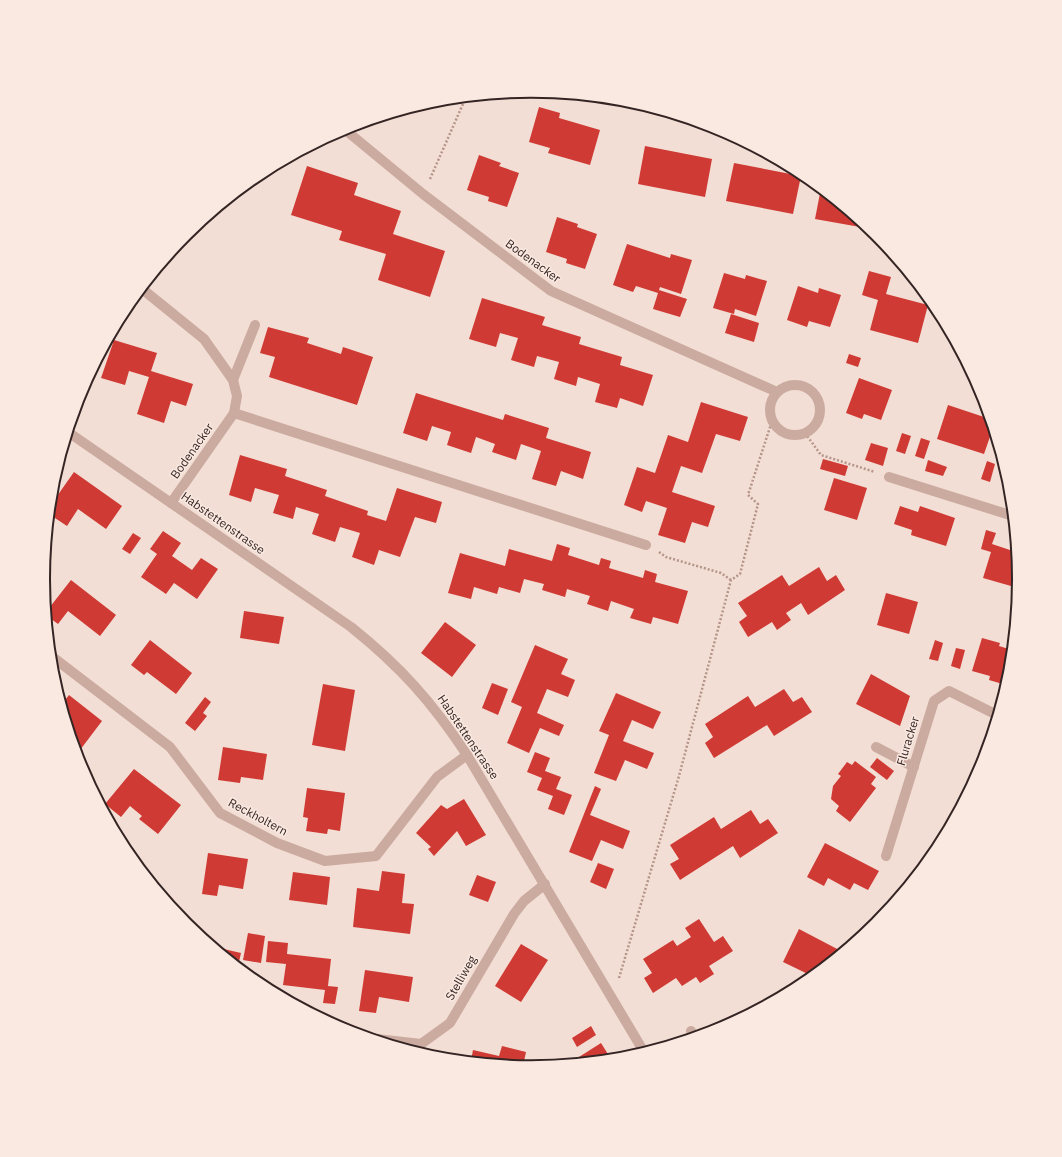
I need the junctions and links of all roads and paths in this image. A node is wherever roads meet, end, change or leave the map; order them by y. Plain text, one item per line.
1 (463, 103) edge
2 (349, 133) edge
3 (423, 194) junction
4 (145, 291) edge
5 (255, 325) dead end
6 (233, 380) junction
7 (777, 392) junction
8 (234, 413) junction
9 (772, 421) junction
10 (805, 434) junction
11 (72, 435) edge
12 (889, 477) joint
13 (170, 503) junction
14 (1008, 514) edge
15 (646, 545) joint
16 (731, 580) junction
17 (57, 659) edge
18 (993, 713) edge
19 (876, 747) dead end
20 (467, 755) junction
21 (914, 767) junction
22 (886, 856) dead end
23 (545, 884) junction
24 (613, 1000) junction
25 (404, 1042) edge
26 (641, 1046) edge

1 - 3 path
2 - 3 street, Bodenacker
3 - 7 street, Bodenacker
4 - 6 street, Bodenacker
5 - 6 street
6 - 8 street, Bodenacker
7 - 9 street
7 - 10 street
8 - 13 street, Bodenacker
8 - 15 street
9 - 10 street
9 - 16 path
10 - 12 path
11 - 13 street, Habstettenstrasse
12 - 14 street
13 - 20 street, Habstettenstrasse
15 - 16 path
16 - 24 path
17 - 20 street, Reckholtern
18 - 21 street, Fluracker
19 - 21 street
20 - 23 street, Habstettenstrasse
21 - 22 street, Fluracker
23 - 24 street, Habstettenstrasse
23 - 25 street, Stelliweg
24 - 26 street, Habstettenstrasse

